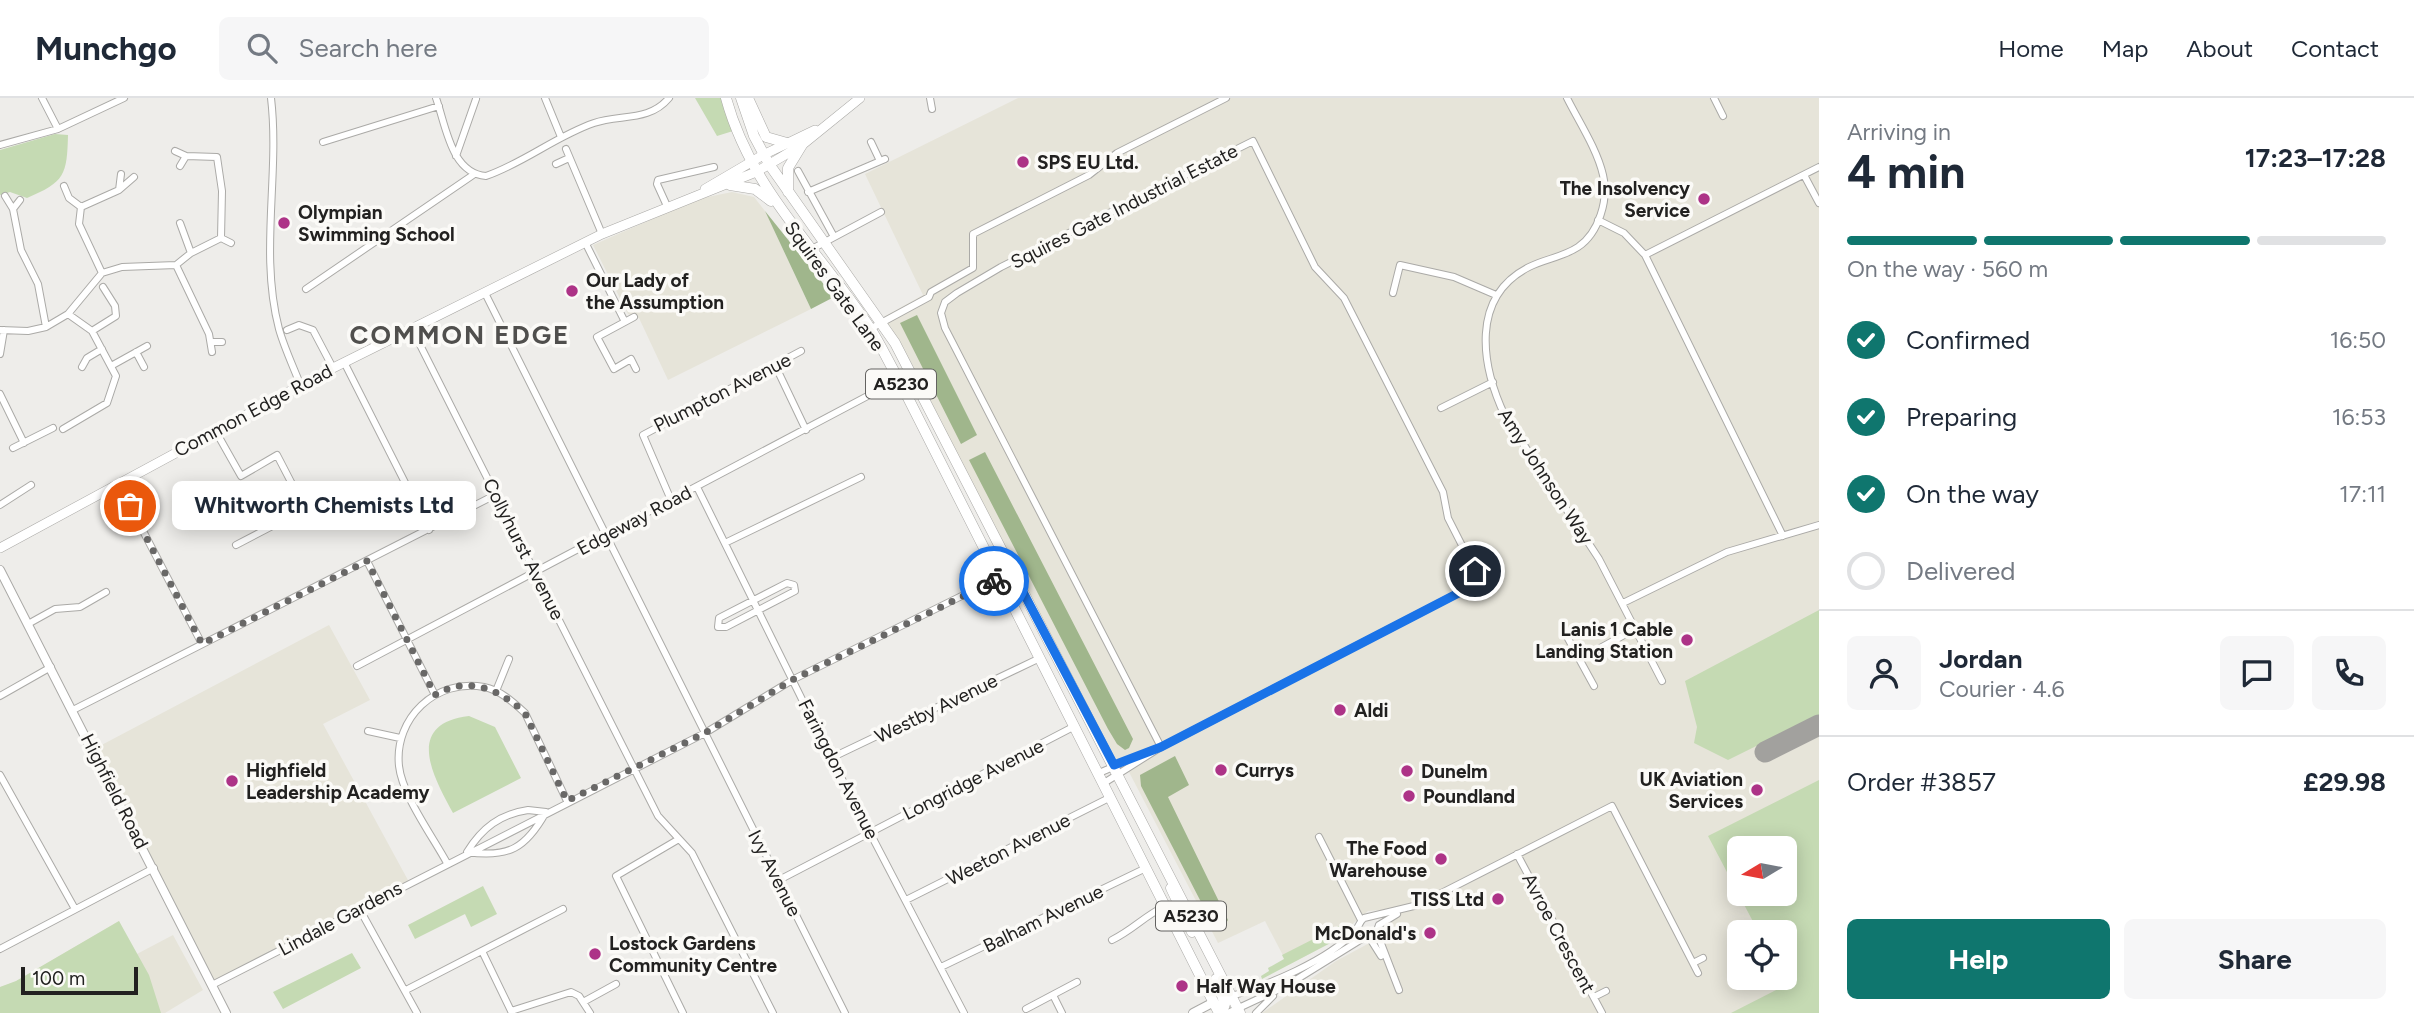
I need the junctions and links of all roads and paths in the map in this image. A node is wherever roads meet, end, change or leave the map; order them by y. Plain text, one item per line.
1 (43, 98) edge
2 (124, 98) edge
3 (271, 98) edge
4 (436, 98) edge
5 (545, 98) edge
6 (669, 98) edge
7 (726, 98) edge
8 (741, 98) edge
9 (748, 98) edge
10 (859, 98) edge
11 (930, 98) edge
12 (1226, 98) edge
13 (1567, 98) edge
14 (1714, 98) edge
15 (476, 99) edge
16 (439, 106) junction
17 (932, 109) dead end
18 (1723, 116) dead end
19 (829, 123) junction
20 (58, 129) junction
21 (561, 137) junction
22 (323, 142) dead end
23 (870, 142) dead end
24 (787, 143) junction
25 (0, 145) edge
26 (802, 145) junction
27 (566, 149) dead end
28 (175, 151) dead end
29 (763, 155) junction
30 (186, 156) junction
31 (456, 156) junction
32 (569, 158) junction
33 (750, 162) junction
34 (556, 164) dead end
35 (769, 164) junction
36 (180, 166) dead end
37 (714, 167) dead end
38 (1819, 167) edge
39 (798, 171) dead end
40 (755, 172) junction
41 (121, 174) dead end
42 (473, 174) junction
43 (1804, 175) junction
44 (134, 177) dead end
45 (730, 185) junction
46 (64, 186) dead end
47 (119, 190) junction
48 (701, 192) junction
49 (808, 192) junction
50 (5, 196) dead end
51 (20, 200) dead end
52 (793, 202) junction
53 (1819, 203) edge
54 (667, 206) junction
55 (777, 206) junction
56 (81, 207) junction
57 (13, 209) junction
58 (881, 212) dead end
59 (1598, 220) junction
60 (180, 223) dead end
61 (602, 234) junction
62 (833, 236) junction
63 (221, 238) junction
64 (585, 242) junction
65 (822, 242) junction
66 (231, 243) dead end
67 (810, 250) junction
68 (191, 253) junction
69 (1645, 255) junction
70 (176, 265) junction
71 (102, 273) junction
72 (103, 287) dead end
73 (306, 289) dead end
74 (485, 292) junction
75 (1393, 293) dead end
76 (1496, 295) junction
77 (68, 314) junction
78 (634, 317) dead end
79 (625, 322) junction
80 (883, 323) junction
81 (46, 327) junction
82 (412, 329) junction
83 (870, 329) junction
84 (2, 330) edge
85 (287, 330) dead end
86 (92, 331) junction
87 (211, 342) junction
88 (222, 342) dead end
89 (147, 346) dead end
90 (102, 349) junction
91 (802, 351) dead end
92 (136, 352) junction
93 (212, 352) dead end
94 (0, 354) edge
95 (344, 362) junction
96 (775, 365) junction
97 (111, 366) junction
98 (82, 367) dead end
99 (144, 367) dead end
100 (332, 368) junction
101 (614, 369) junction
102 (636, 369) dead end
103 (605, 373) dead end
104 (911, 373) junction
105 (899, 380) junction
106 (1493, 383) junction
107 (300, 384) junction
108 (1, 396) edge
109 (1441, 408) dead end
110 (53, 428) dead end
111 (64, 429) dead end
112 (215, 430) junction
113 (806, 430) junction
114 (24, 443) junction
115 (13, 448) dead end
116 (860, 477) dead end
117 (118, 483) junction
118 (31, 485) dead end
119 (697, 487) junction
120 (337, 492) dead end
121 (497, 494) junction
122 (671, 500) junction
123 (0, 505) edge
124 (305, 509) junction
125 (1819, 525) edge
126 (429, 530) junction
127 (606, 535) junction
128 (1783, 536) junction
129 (725, 543) junction
130 (236, 545) dead end
131 (0, 548) edge
132 (367, 561) junction
133 (0, 570) edge
134 (1012, 571) junction
135 (536, 572) junction
136 (1000, 578) junction
137 (106, 592) dead end
138 (753, 600) junction
139 (1623, 603) junction
140 (758, 610) junction
141 (28, 624) junction
142 (1635, 629) junction
143 (1566, 633) dead end
144 (408, 637) junction
145 (202, 644) junction
146 (1040, 658) junction
147 (509, 659) dead end
148 (1580, 659) junction
149 (357, 666) dead end
150 (51, 667) junction
151 (794, 679) junction
152 (1662, 681) dead end
153 (1594, 687) dead end
154 (496, 691) junction
155 (435, 695) junction
156 (0, 696) edge
157 (73, 710) junction
158 (1076, 726) junction
159 (368, 731) dead end
160 (705, 733) junction
161 (400, 738) junction
162 (1161, 747) junction
163 (831, 758) junction
164 (636, 769) junction
165 (1117, 770) junction
166 (0, 775) edge
167 (1102, 778) junction
168 (1111, 797) junction
169 (567, 801) junction
170 (546, 812) junction
171 (870, 831) junction
172 (1319, 836) dead end
173 (679, 839) junction
174 (467, 852) junction
175 (1517, 854) junction
176 (447, 863) junction
177 (154, 868) junction
178 (1146, 868) junction
179 (779, 880) junction
180 (1353, 898) junction
181 (906, 900) junction
182 (1165, 906) junction
183 (359, 908) junction
184 (75, 909) junction
185 (563, 909) dead end
186 (1405, 909) junction
187 (1372, 917) junction
188 (1361, 920) junction
189 (1379, 925) junction
190 (1358, 929) junction
191 (1377, 933) junction
192 (1367, 937) junction
193 (1112, 940) dead end
194 (0, 949) edge
195 (482, 951) junction
196 (1703, 958) dead end
197 (1693, 963) junction
198 (1387, 964) junction
199 (941, 967) junction
200 (1698, 973) dead end
201 (1077, 982) dead end
202 (616, 984) dead end
203 (212, 985) junction
204 (1286, 986) junction
205 (406, 990) junction
206 (1399, 990) dead end
207 (1606, 991) dead end
208 (1053, 995) junction
209 (1594, 997) junction
210 (1223, 999) junction
211 (584, 1001) junction
212 (1026, 1009) dead end
213 (511, 1012) edge
214 (1230, 1012) edge
215 (226, 1013) edge
216 (417, 1013) edge
217 (590, 1013) edge
218 (683, 1013) edge
219 (773, 1013) edge
220 (845, 1013) edge
221 (964, 1013) edge
222 (1062, 1013) edge
223 (1193, 1013) edge
224 (1256, 1013) edge
225 (1602, 1013) edge

1 - 20 street
2 - 20 street
3 - 107 street
4 - 16 street
5 - 21 street
6 - 21 street
7 - 33 main road, A5230
8 - 29 main road, A5230
9 - 24 main road
10 - 19 main road, Common Edge Road
11 - 17 street
12 - 80 street
13 - 59 street
14 - 18 street
15 - 31 street
16 - 22 street
16 - 31 street
19 - 24 main road, Common Edge Road
19 - 26 main road, Common Edge Road
20 - 25 street
21 - 42 street
23 - 49 street
24 - 29 main road, Common Edge Road
26 - 35 main road, Common Edge Road
26 - 52 main road
27 - 32 street
28 - 30 street
29 - 33 main road, Common Edge Road
29 - 35 main road, A5230
30 - 36 street
30 - 63 street
31 - 42 street
32 - 34 street
32 - 61 street
33 - 40 main road, Squires Gate Lane / A5230
33 - 48 main road, Common Edge Road
35 - 40 main road, Common Edge Road
35 - 52 main road, Squires Gate Lane / A5230
37 - 54 street
38 - 43 street
39 - 49 street, Squires Gate Lane
40 - 45 main road, Common Edge Road
40 - 55 main road, Squires Gate Lane / A5230
41 - 47 street
42 - 73 street
43 - 53 street
43 - 69 street
44 - 47 street
45 - 48 main road, Common Edge Road
45 - 55 main road
46 - 56 street
47 - 56 street
48 - 54 main road, Common Edge Road
49 - 62 street, Squires Gate Lane
50 - 57 street
51 - 57 street
52 - 65 main road, Squires Gate Lane / A5230
54 - 61 main road, Common Edge Road
55 - 67 main road, Squires Gate Lane / A5230
56 - 71 street
57 - 81 street
58 - 62 street
59 - 69 street
59 - 76 street
60 - 68 street
61 - 64 main road, Common Edge Road
62 - 65 street
63 - 66 street
63 - 68 street
64 - 74 main road, Common Edge Road
64 - 79 street
65 - 67 street
65 - 80 main road, Squires Gate Lane / A5230
67 - 83 main road, Squires Gate Lane / A5230
68 - 70 street
69 - 128 street
70 - 71 street
70 - 87 street
71 - 77 street
72 - 86 street
74 - 82 main road, Common Edge Road
74 - 127 street, Ivy Avenue
75 - 76 street
76 - 106 street, Amy Johnson Way
77 - 81 street
77 - 86 street
78 - 79 street
79 - 101 street
80 - 83 street
80 - 104 main road, Squires Gate Lane / A5230
81 - 84 street
82 - 95 main road, Common Edge Road
82 - 121 street, Collyhurst Avenue
83 - 105 main road, Squires Gate Lane / A5230
84 - 94 street
85 - 100 street
86 - 90 street
87 - 88 street
87 - 93 street
89 - 92 street
90 - 97 street
90 - 98 street
91 - 96 street, Plumpton Avenue
92 - 97 street
92 - 99 street
95 - 100 main road, Common Edge Road
95 - 126 street
96 - 113 street
96 - 122 street, Plumpton Avenue
97 - 111 street
100 - 107 main road, Common Edge Road
101 - 102 street
101 - 103 street
104 - 105 street, Edgeway Road
104 - 134 main road, Squires Gate Lane / A5230
105 - 113 street, Edgeway Road
105 - 136 main road, Squires Gate Lane / A5230
106 - 109 street
106 - 139 street, Amy Johnson Way
107 - 112 main road, Common Edge Road
108 - 114 street
110 - 114 street
112 - 117 main road, Common Edge Road
112 - 124 street
113 - 119 street, Edgeway Road
114 - 115 street
116 - 129 street
117 - 131 main road, Common Edge Road
117 - 145 street
118 - 123 street
119 - 122 street, Edgeway Road
119 - 129 street, Faringdon Avenue
120 - 124 street
121 - 126 street
121 - 135 street, Collyhurst Avenue
122 - 127 street, Edgeway Road
124 - 130 street
125 - 128 street
126 - 132 street
127 - 135 street, Edgeway Road
127 - 160 street, Ivy Avenue
128 - 139 street
129 - 138 street, Faringdon Avenue
132 - 144 street
132 - 145 street
133 - 141 street, Highfield Road
134 - 136 street, Lindale Gardens
134 - 165 main road, Squires Gate Lane / A5230
135 - 144 street, Edgeway Road
135 - 164 street, Collyhurst Avenue
136 - 146 main road, Squires Gate Lane / A5230
136 - 151 street, Lindale Gardens
137 - 141 street
138 - 140 street, Faringdon Avenue
138 - 140 street
138 - 140 street
139 - 142 street, Amy Johnson Way
140 - 151 street, Faringdon Avenue
141 - 150 street, Highfield Road
142 - 148 street
142 - 152 street, Amy Johnson Way
143 - 148 street
144 - 149 street, Edgeway Road
144 - 155 street
145 - 157 street
146 - 158 main road, Squires Gate Lane / A5230
146 - 163 street, Westby Avenue
147 - 154 street
148 - 153 street
150 - 156 street
150 - 157 street, Highfield Road
151 - 160 street, Lindale Gardens
151 - 163 street, Faringdon Avenue
154 - 155 street
154 - 169 street
155 - 161 street
157 - 177 street, Highfield Road
158 - 167 main road, Squires Gate Lane / A5230
158 - 171 street, Longridge Avenue
159 - 161 street
160 - 164 street, Lindale Gardens
160 - 179 street, Ivy Avenue
161 - 176 street
162 - 162 street, Squires Gate Industrial Estate
162 - 165 street
162 - 165 street, Squires Gate Industrial Estate
163 - 171 street, Faringdon Avenue
164 - 169 street, Lindale Gardens
164 - 173 street, Collyhurst Avenue
165 - 167 street, Squires Gate Industrial Estate
165 - 167 street
165 - 210 main road, Squires Gate Lane / A5230
166 - 184 street
167 - 168 main road, Squires Gate Lane / A5230
168 - 178 main road, Squires Gate Lane / A5230
168 - 181 street, Weeton Avenue
169 - 170 street, Lindale Gardens
170 - 174 street, Lindale Gardens
170 - 174 street, Lindale Gardens
170 - 174 street, Lindale Gardens
171 - 179 street, Longridge Avenue
171 - 181 street, Faringdon Avenue
172 - 180 street
173 - 218 street
173 - 219 street, Collyhurst Avenue
174 - 176 street, Lindale Gardens
175 - 186 street
175 - 197 street
175 - 209 street, Avroe Crescent
176 - 183 street, Lindale Gardens
177 - 184 street
177 - 203 street, Highfield Road
178 - 182 main road, Squires Gate Lane / A5230
178 - 199 street, Balham Avenue
179 - 220 street, Ivy Avenue
180 - 187 street
180 - 188 street
181 - 199 street, Faringdon Avenue
182 - 193 street
182 - 210 main road, Squires Gate Lane / A5230
183 - 203 street, Lindale Gardens
183 - 205 street
184 - 194 street
185 - 195 street
186 - 187 street
186 - 189 street
187 - 188 street
187 - 189 street
188 - 190 street
189 - 191 street
190 - 192 street
190 - 210 street
191 - 192 street
191 - 198 street
192 - 198 street
192 - 204 street
195 - 205 street
195 - 213 street
196 - 197 street
197 - 200 street
198 - 206 street
199 - 221 street, Faringdon Avenue
201 - 208 street
202 - 211 street
203 - 215 street, Highfield Road
204 - 214 street
204 - 224 street
205 - 216 street
207 - 209 street
208 - 212 street
208 - 222 street
209 - 225 street, Avroe Crescent
210 - 214 main road, Squires Gate Lane / A5230
210 - 214 main road, Squires Gate Lane / A5230
210 - 223 street
211 - 213 street
211 - 217 street

